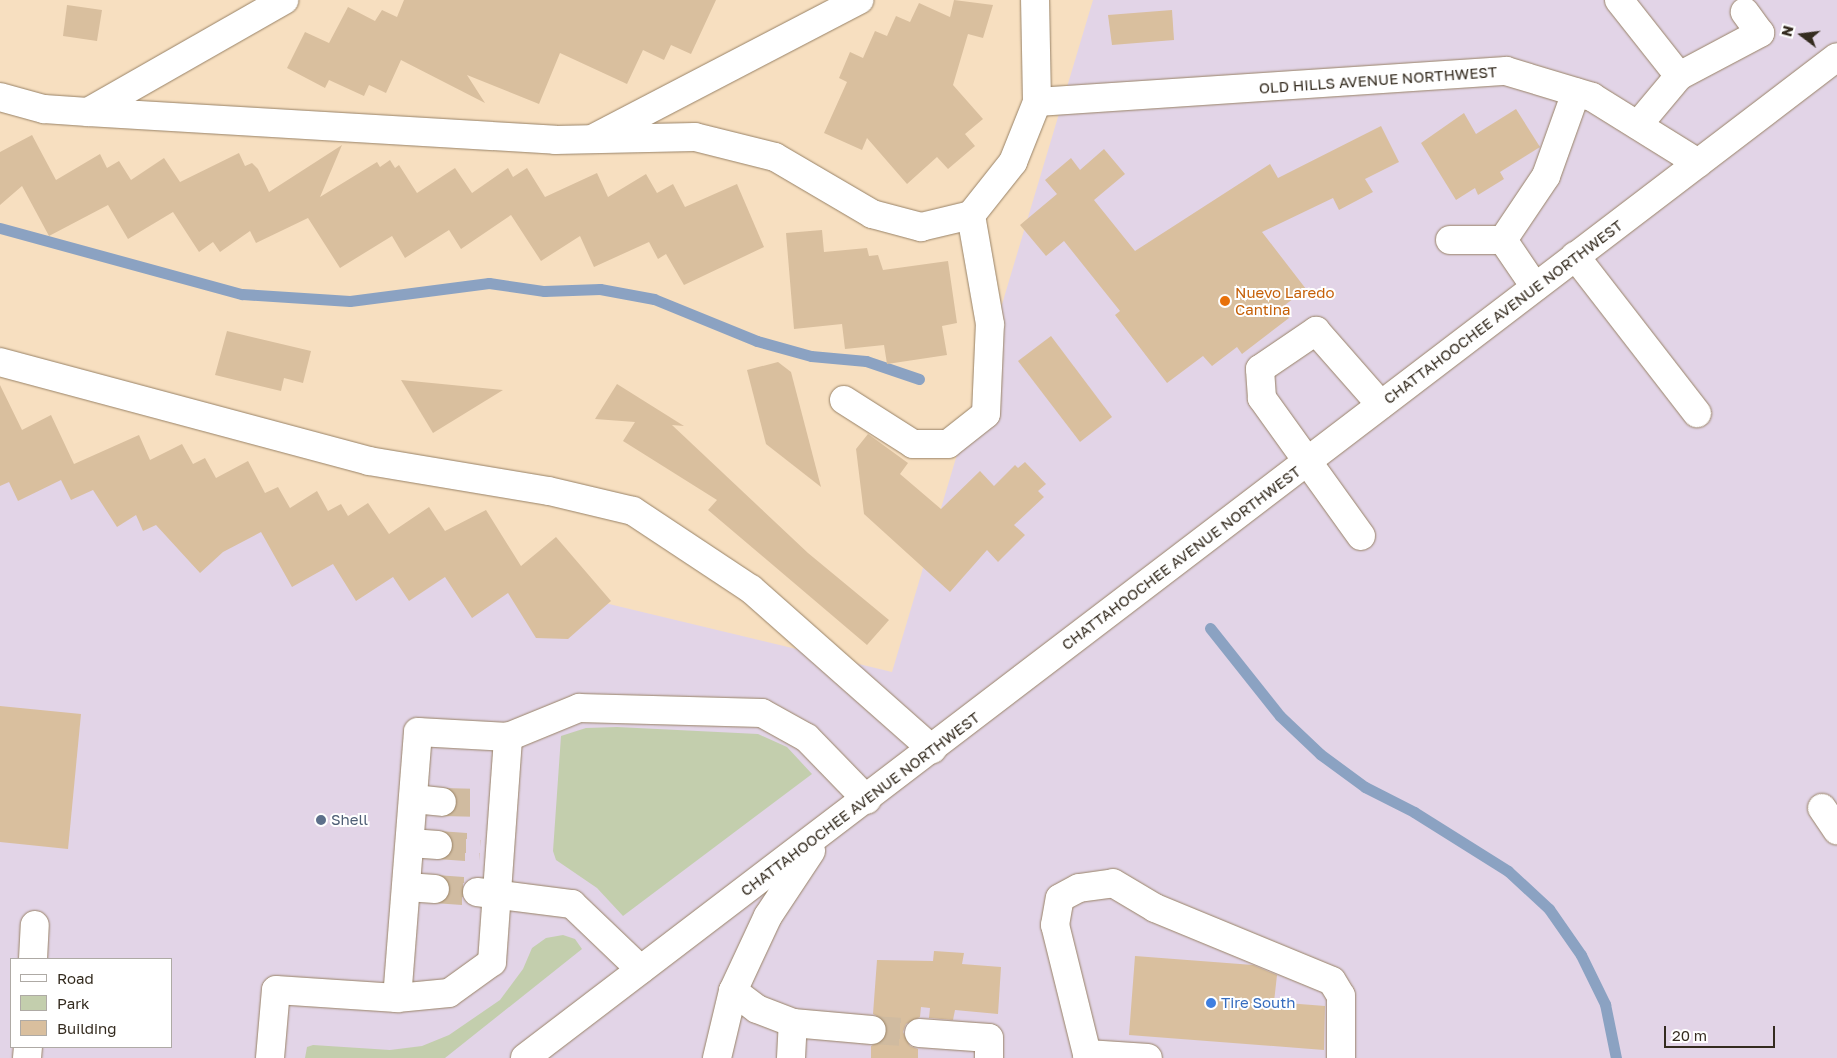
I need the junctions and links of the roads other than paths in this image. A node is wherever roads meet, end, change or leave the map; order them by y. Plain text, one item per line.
1 (284, 0) edge
2 (859, 0) edge
3 (1035, 0) edge
4 (1618, 0) edge
5 (1745, 12) dead end
6 (1837, 57) edge
7 (1679, 76) junction
8 (1576, 92) junction
9 (0, 96) edge
10 (1037, 102) junction
11 (88, 112) junction
12 (1638, 125) junction
13 (592, 139) junction
14 (1698, 163) junction
15 (971, 215) junction
16 (1450, 240) dead end
17 (1503, 240) junction
18 (1575, 256) junction
19 (1535, 287) junction
20 (0, 362) edge
21 (844, 400) dead end
22 (1381, 405) junction
23 (1697, 413) dead end
24 (1310, 459) junction
25 (1360, 536) dead end
26 (508, 737) junction
27 (932, 749) junction
28 (414, 799) junction
29 (867, 800) junction
30 (442, 802) tunnel mouth
31 (823, 833) junction
32 (410, 843) junction
33 (438, 845) tunnel mouth
34 (407, 887) junction
35 (436, 889) tunnel mouth
36 (487, 893) junction
37 (35, 924) dead end
38 (33, 958) edge
39 (642, 970) junction
40 (733, 991) junction
41 (398, 998) junction
42 (793, 1023) junction
43 (872, 1030) tunnel mouth
44 (919, 1033) tunnel mouth
45 (1088, 1056) edge
46 (270, 1058) edge
47 (525, 1058) edge
48 (717, 1058) edge
49 (791, 1058) edge
50 (988, 1058) edge
51 (1148, 1058) edge
52 (1341, 1058) edge

1 - 11 street
2 - 13 street
3 - 10 street
4 - 7 street
5 - 7 street
6 - 14 street, CHATTAHOOCHEE AVENUE NORTHWEST
7 - 12 street
8 - 10 street, OLD HILLS AVENUE NORTHWEST
8 - 12 street, OLD HILLS AVENUE NORTHWEST
8 - 17 street
9 - 11 street
10 - 15 street
11 - 13 street
12 - 14 street, OLD HILLS AVENUE NORTHWEST
13 - 15 street
14 - 18 street, CHATTAHOOCHEE AVENUE NORTHWEST
15 - 21 street
16 - 17 street
17 - 19 street
18 - 19 street, CHATTAHOOCHEE AVENUE NORTHWEST
18 - 23 street
19 - 22 street, CHATTAHOOCHEE AVENUE NORTHWEST
20 - 27 street
22 - 24 street, CHATTAHOOCHEE AVENUE NORTHWEST
22 - 24 street
24 - 25 street
24 - 27 street, CHATTAHOOCHEE AVENUE NORTHWEST
26 - 28 street
26 - 29 street
26 - 36 street
27 - 29 street, CHATTAHOOCHEE AVENUE NORTHWEST
28 - 30 street
28 - 32 street
29 - 31 street, CHATTAHOOCHEE AVENUE NORTHWEST
31 - 39 street, CHATTAHOOCHEE AVENUE NORTHWEST
31 - 40 street
32 - 33 street
32 - 34 street
34 - 35 street
34 - 41 street
36 - 39 street
36 - 41 street
37 - 38 street
39 - 47 street, CHATTAHOOCHEE AVENUE NORTHWEST
40 - 42 street
40 - 48 street
41 - 46 street
42 - 43 street
42 - 49 street
44 - 50 street
45 - 51 street
45 - 52 street

